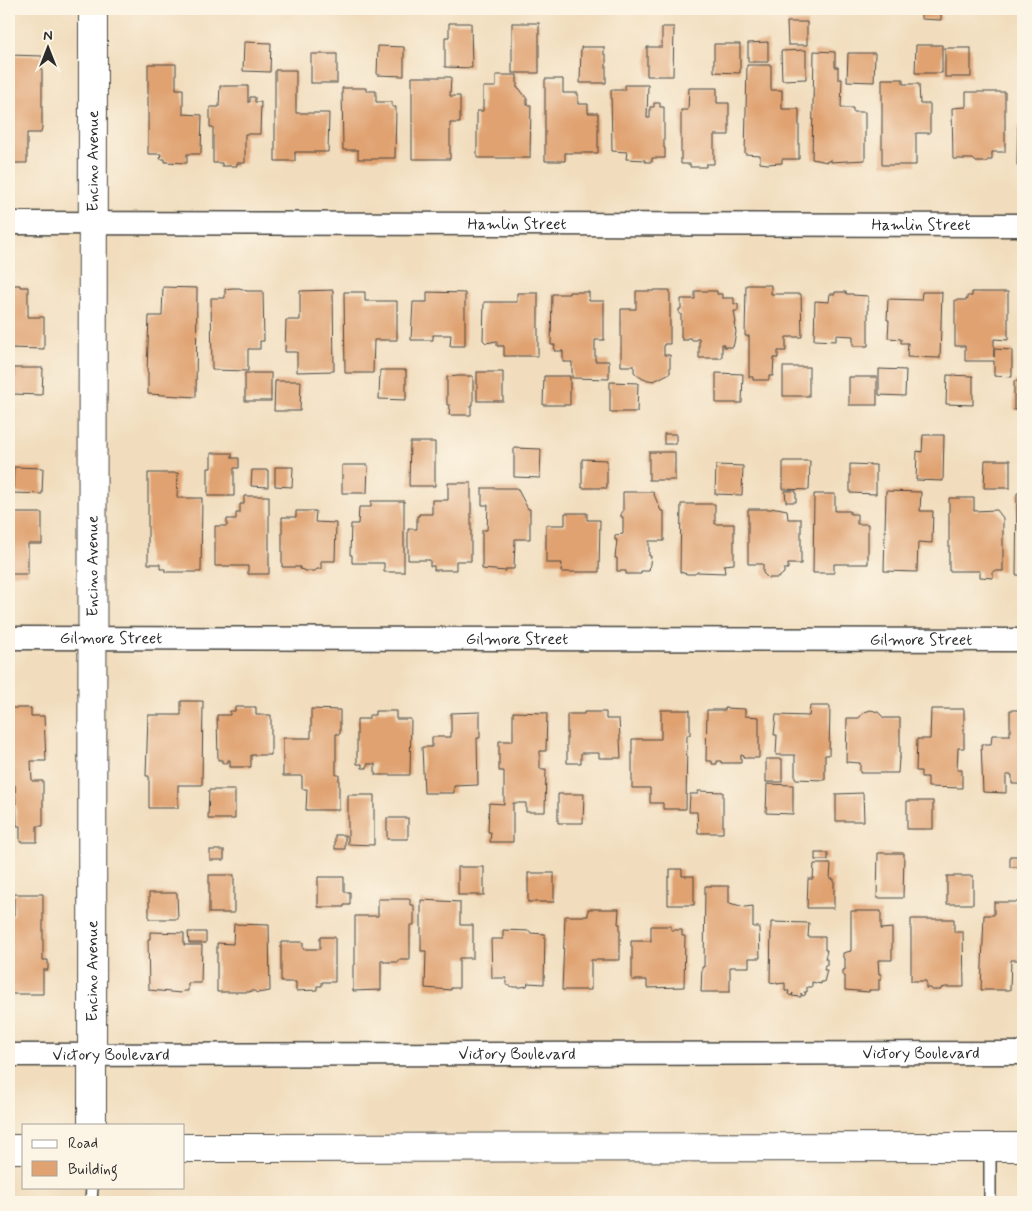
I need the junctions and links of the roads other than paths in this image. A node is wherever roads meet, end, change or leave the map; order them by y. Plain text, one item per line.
1 (93, 9) edge
2 (9, 223) edge
3 (92, 223) junction
4 (1023, 225) edge
5 (9, 638) edge
6 (92, 638) junction
7 (1023, 640) edge
8 (1023, 1052) edge
9 (93, 1054) junction
10 (9, 1055) edge
11 (92, 1124) edge
12 (990, 1147) junction
13 (1023, 1147) edge
14 (185, 1148) edge
15 (9, 1149) edge
16 (22, 1149) edge
17 (92, 1188) edge
18 (91, 1202) edge
19 (990, 1202) edge

1 - 3 street, Encino Avenue
2 - 3 street, Hamlin Street
3 - 4 street, Hamlin Street
3 - 6 street, Encino Avenue
5 - 6 street, Gilmore Street
6 - 7 street, Gilmore Street
6 - 9 street, Encino Avenue
8 - 9 street, Victory Boulevard
9 - 10 street, Victory Boulevard
9 - 11 street, Encino Avenue
12 - 13 street
12 - 14 street
12 - 19 lane
15 - 16 street
17 - 18 lane

